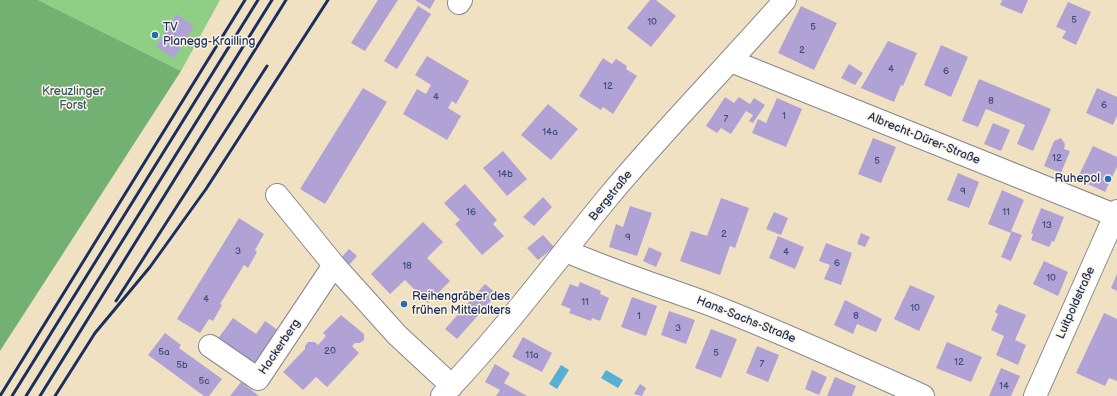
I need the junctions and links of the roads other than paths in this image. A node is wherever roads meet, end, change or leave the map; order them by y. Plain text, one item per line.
1 (785, 0) edge
2 (731, 61) junction
3 (277, 195) dead end
4 (1116, 214) edge
5 (566, 251) junction
6 (334, 265) junction
7 (210, 346) dead end
8 (447, 391) edge
9 (923, 396) edge
10 (1035, 396) edge

1 - 2 street, Bergstraße
2 - 4 street, Albrecht-Dürer-Straße
2 - 5 street, Bergstraße
3 - 6 street
4 - 10 street, Luitpoldstraße
5 - 8 street, Bergstraße
5 - 9 street, Hans-Sachs-Straße
6 - 7 street, Hackerberg
6 - 8 street

